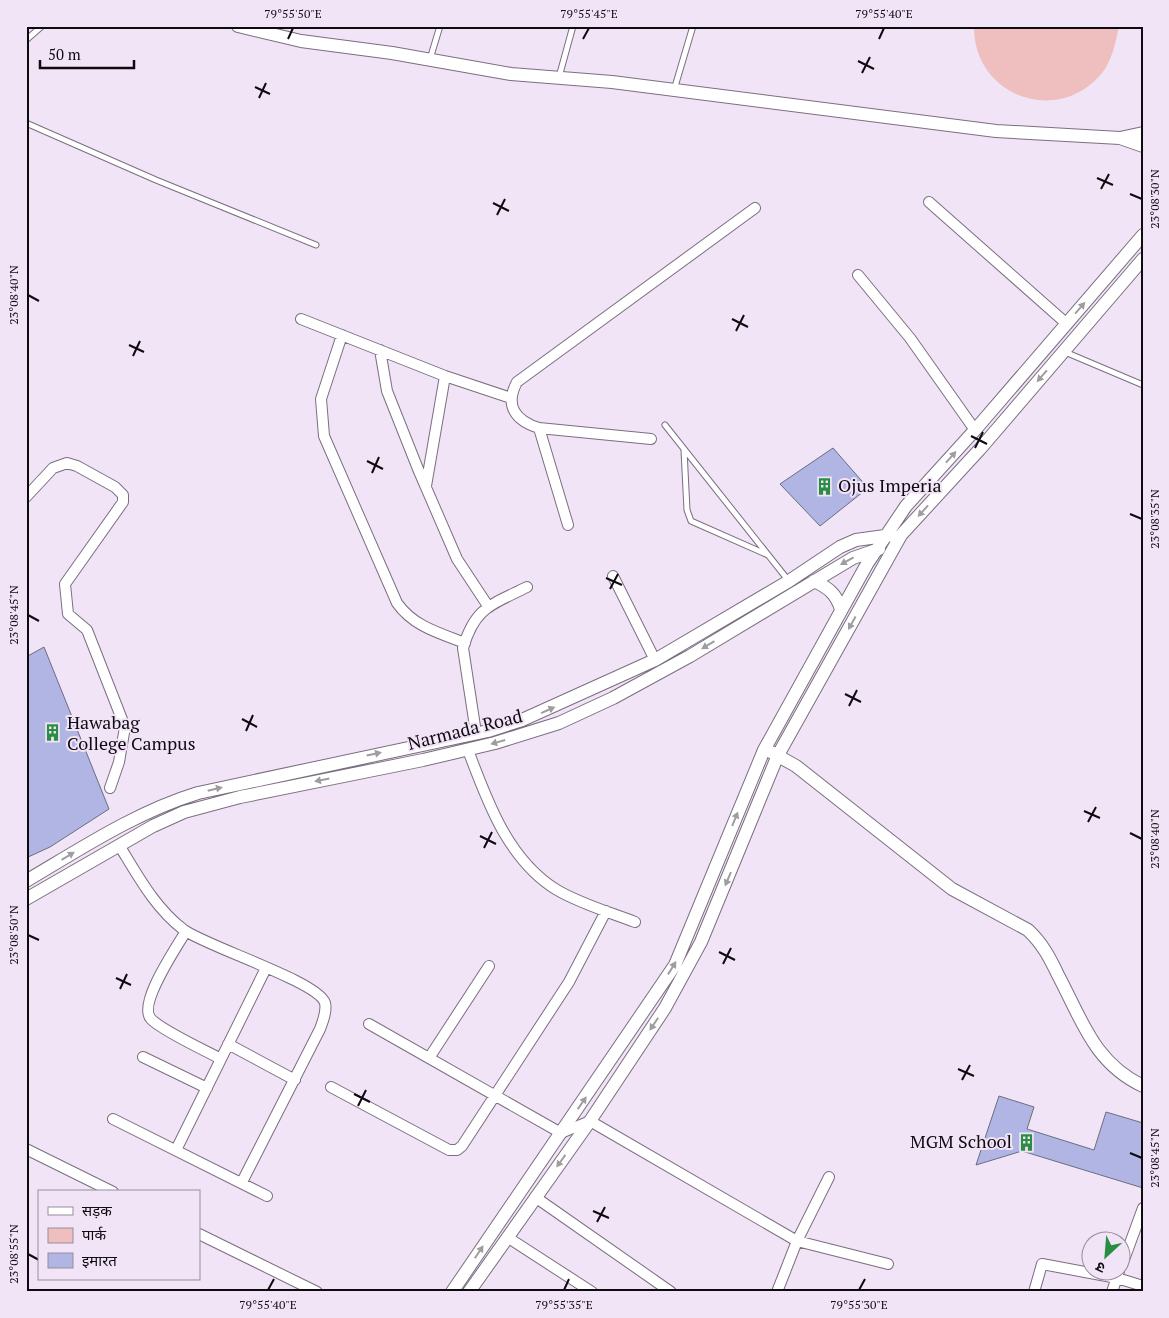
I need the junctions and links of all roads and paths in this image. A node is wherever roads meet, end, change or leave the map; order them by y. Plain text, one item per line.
1 (42, 26) edge
2 (238, 26) edge
3 (440, 26) edge
4 (573, 26) edge
5 (693, 26) edge
6 (26, 40) edge
7 (430, 59) junction
8 (559, 77) junction
9 (674, 91) junction
10 (26, 123) edge
11 (1143, 133) edge
12 (1120, 138) junction
13 (1143, 146) edge
14 (929, 202) dead end
15 (755, 208) dead end
16 (1143, 235) edge
17 (316, 245) dead end
18 (1142, 263) edge
19 (858, 275) dead end
20 (301, 319) dead end
21 (1066, 324) junction
22 (342, 335) junction
23 (380, 350) junction
24 (1063, 351) junction
25 (445, 376) junction
26 (1143, 385) edge
27 (511, 398) junction
28 (665, 425) dead end
29 (539, 428) junction
30 (975, 430) junction
31 (651, 439) dead end
32 (684, 448) junction
33 (425, 487) junction
34 (28, 490) edge
35 (568, 525) dead end
36 (887, 535) junction
37 (901, 535) junction
38 (894, 549) junction
39 (877, 550) junction
40 (768, 555) junction
41 (613, 576) dead end
42 (789, 581) junction
43 (814, 581) junction
44 (527, 587) dead end
45 (488, 606) junction
46 (842, 609) junction
47 (465, 643) junction
48 (655, 660) junction
49 (476, 733) junction
50 (468, 750) junction
51 (764, 750) junction
52 (778, 755) junction
53 (110, 788) dead end
54 (119, 845) junction
55 (26, 881) edge
56 (26, 899) edge
57 (606, 911) junction
58 (635, 922) dead end
59 (186, 931) junction
60 (488, 966) dead end
61 (266, 968) junction
62 (369, 1024) dead end
63 (228, 1044) junction
64 (143, 1057) dead end
65 (429, 1058) junction
66 (221, 1059) junction
67 (295, 1080) junction
68 (1143, 1086) edge
69 (331, 1087) dead end
70 (207, 1088) junction
71 (494, 1095) junction
72 (113, 1119) dead end
73 (590, 1121) junction
74 (561, 1133) junction
75 (26, 1149) edge
76 (176, 1150) junction
77 (829, 1177) dead end
78 (242, 1182) junction
79 (110, 1190) edge
80 (267, 1196) dead end
81 (535, 1197) junction
82 (1143, 1208) edge
83 (200, 1234) edge
84 (507, 1237) junction
85 (1132, 1238) edge
86 (797, 1241) junction
87 (888, 1264) dead end
88 (1082, 1269) edge
89 (1116, 1280) edge
90 (1130, 1280) edge
91 (1143, 1286) edge
92 (317, 1292) edge
93 (452, 1292) edge
94 (469, 1292) edge
95 (592, 1292) edge
96 (672, 1292) edge
97 (777, 1292) edge
98 (1034, 1292) edge
99 (1112, 1292) edge

1 - 6 lane
2 - 7 street
3 - 7 lane
4 - 8 lane
5 - 9 lane
7 - 8 street
8 - 9 street
9 - 12 street
10 - 17 lane
11 - 12 street
12 - 13 street
14 - 21 street
15 - 27 street
21 -> 16 street
18 - 24 street
19 - 30 street
20 - 22 street
21 - 30 street
22 - 23 street
22 - 47 street
23 - 25 street
23 - 33 street
24 - 26 lane
24 -> 37 street
25 - 27 street
25 - 33 street
27 - 29 street
28 - 32 lane
29 - 31 street
29 - 35 street
36 -> 30 street
32 - 40 lane
32 - 40 lane
33 - 45 street
34 - 53 street
36 - 37 street
36 - 39 street
36 - 42 street
37 - 38 street
38 - 39 street, Narmada Road
38 -> 52 street
39 -> 43 street, Narmada Road
39 - 46 street
40 - 42 lane
41 - 48 street
42 - 48 street
43 - 46 street
43 -> 50 street, Narmada Road
44 - 45 street
45 - 47 street
46 - 51 street
47 - 49 street
49 -> 48 street
55 -> 49 street
50 -> 54 street, Narmada Road
50 - 57 street
51 - 52 street
74 -> 51 street
52 - 68 street
52 -> 73 street
54 - 56 street, Narmada Road
54 - 59 street
57 - 58 street
57 - 71 street
59 - 61 street
59 - 66 street
60 - 65 street
61 - 63 street
61 - 67 street
62 - 65 street
63 - 66 street
63 - 67 street
64 - 70 street
65 - 71 street
66 - 70 street
67 - 78 street
69 - 71 street
70 - 76 street
71 - 74 street
72 - 76 street
73 - 74 street
73 -> 81 street
73 - 86 street
93 -> 74 street
75 - 79 street
76 - 78 street
77 - 86 street
78 - 80 street
81 - 84 street
81 - 96 street
82 - 85 street
83 - 92 street
84 - 94 street
84 - 95 street
86 - 87 street
86 - 97 street
88 - 98 street
89 - 99 street
90 - 91 street

